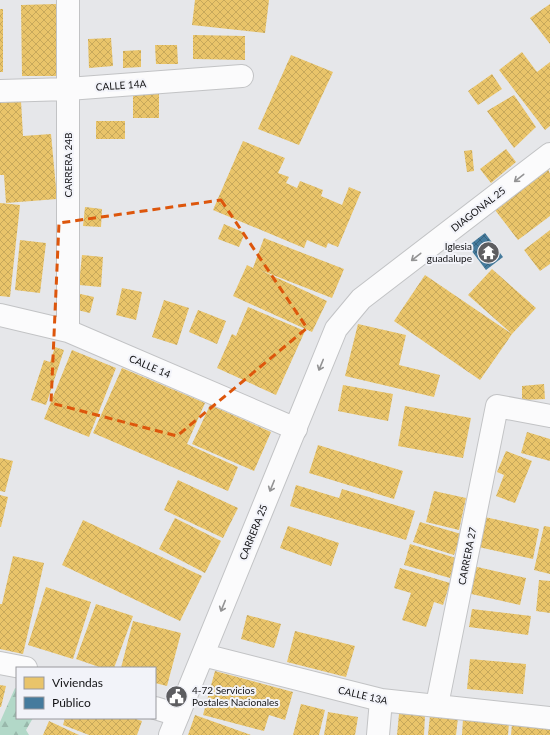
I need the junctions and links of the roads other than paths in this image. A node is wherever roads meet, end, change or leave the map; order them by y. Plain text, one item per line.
1 (68, 0) edge
2 (242, 76) dead end
3 (68, 89) junction
4 (0, 91) edge
5 (550, 154) edge
6 (0, 315) edge
7 (336, 329) joint
8 (68, 331) junction
9 (550, 416) edge
10 (296, 429) junction
11 (203, 655) junction
12 (0, 663) edge
13 (21, 667) edge
14 (381, 700) junction
15 (437, 705) junction
16 (156, 708) edge
17 (178, 715) junction
18 (550, 718) edge
19 (170, 735) edge
20 (378, 735) edge

1 - 3 street, CARRERA 24B
2 - 3 street, CALLE 14A
3 - 4 street, CALLE 14A
3 - 8 street, CARRERA 24B
5 -> 7 street, DIAGONAL 25
6 - 8 street, CALLE 14
7 -> 10 street, CARRERA 25
8 - 10 street, CALLE 14
9 - 15 street, CARRERA 27
10 -> 11 street, CARRERA 25
11 - 14 street, CALLE 13A
11 - 17 street, CARRERA 25
12 - 13 street
14 - 15 street, CALLE 13A
14 - 20 street
15 - 18 street, CALLE 13A
16 - 17 street
17 - 19 street, CARRERA 25

